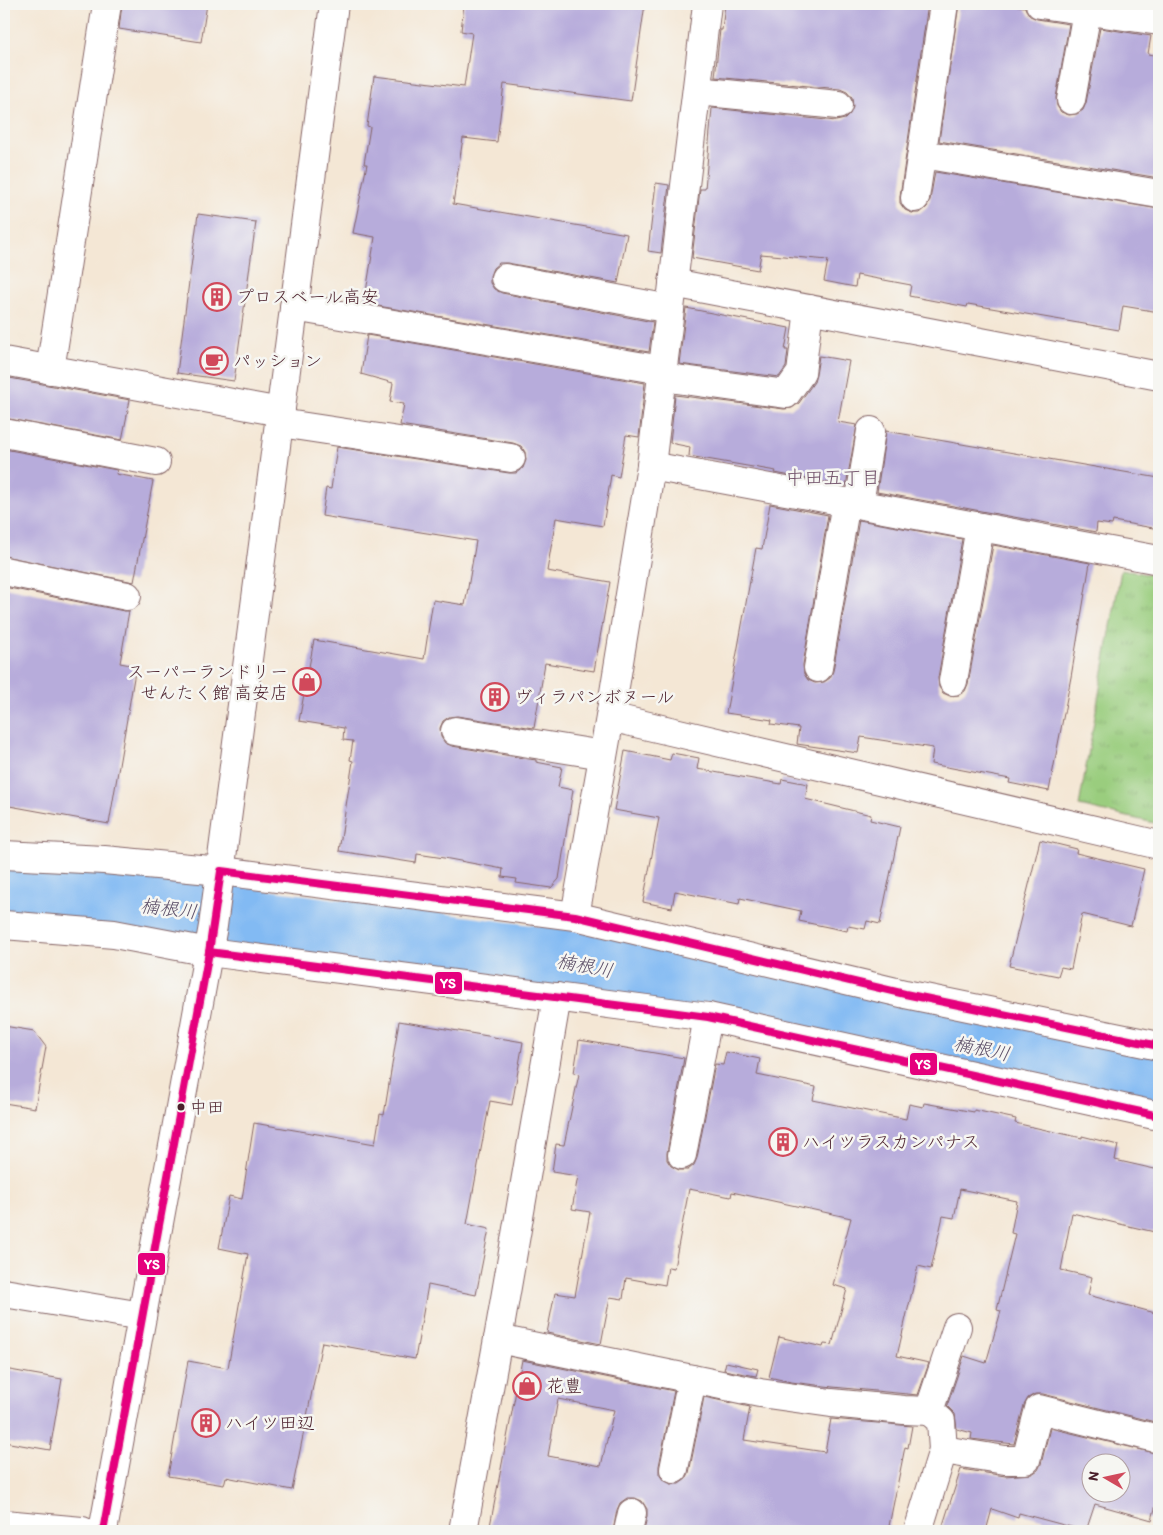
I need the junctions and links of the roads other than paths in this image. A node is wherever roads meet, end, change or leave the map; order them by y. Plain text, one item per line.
1 (107, 4) edge
2 (334, 4) edge
3 (707, 4) edge
4 (944, 4) edge
5 (1040, 4) edge
6 (1087, 10) junction
7 (1129, 10) edge
8 (1159, 21) edge
9 (697, 91) junction
10 (1071, 100) dead end
11 (838, 105) dead end
12 (922, 154) junction
13 (1159, 194) edge
14 (915, 198) dead end
15 (506, 278) dead end
16 (673, 283) junction
17 (294, 307) junction
18 (670, 309) junction
19 (809, 309) junction
20 (4, 361) edge
21 (50, 370) junction
22 (662, 373) junction
23 (1159, 376) edge
24 (281, 417) junction
25 (871, 431) dead end
26 (4, 433) edge
27 (511, 458) dead end
28 (156, 462) dead end
29 (651, 466) junction
30 (852, 503) junction
31 (980, 527) junction
32 (1159, 560) edge
33 (4, 571) edge
34 (127, 596) dead end
35 (818, 668) dead end
36 (953, 681) dead end
37 (610, 717) junction
38 (455, 731) dead end
39 (603, 755) junction
40 (1159, 845) edge
41 (4, 855) edge
42 (221, 871) junction
43 (575, 916) junction
44 (4, 926) edge
45 (211, 939) junction
46 (557, 997) junction
47 (708, 1017) junction
48 (1159, 1046) edge
49 (1159, 1116) edge
50 (682, 1155) dead end
51 (4, 1293) edge
52 (142, 1316) junction
53 (957, 1327) dead end
54 (498, 1339) junction
55 (692, 1379) junction
56 (929, 1410) junction
57 (1159, 1439) edge
58 (943, 1450) junction
59 (674, 1469) dead end
60 (4, 1524) edge
61 (82, 1531) edge
62 (103, 1531) edge
63 (463, 1531) edge
64 (918, 1531) edge

1 - 21 street
2 - 17 street
3 - 9 street
4 - 12 street
5 - 6 street
6 - 7 street
6 - 10 street
7 - 8 street
9 - 11 street
9 - 16 street
12 - 13 street
12 - 14 street
15 - 18 street
16 - 18 street
16 - 19 street
17 - 22 street
17 - 24 street
18 - 22 street
19 - 22 street
19 - 23 street
20 - 21 street
21 - 24 street
22 - 29 street
24 - 27 street
24 - 42 street
25 - 30 street
26 - 28 street
29 - 30 street
29 - 37 street
30 - 31 street
30 - 35 street
31 - 32 street
31 - 36 street
33 - 34 street
37 - 39 street
37 - 40 street
38 - 39 street
39 - 43 street
41 - 42 street
42 - 43 street
42 - 45 street
43 - 48 street
44 - 45 street
45 - 46 street
45 - 52 street
46 - 47 street
46 - 54 street
47 - 49 street
47 - 50 street
51 - 52 street
52 - 62 street
53 - 56 street
54 - 55 street
54 - 63 street
55 - 56 street
55 - 59 street
56 - 58 street
57 - 58 street
58 - 64 street
60 - 61 street

